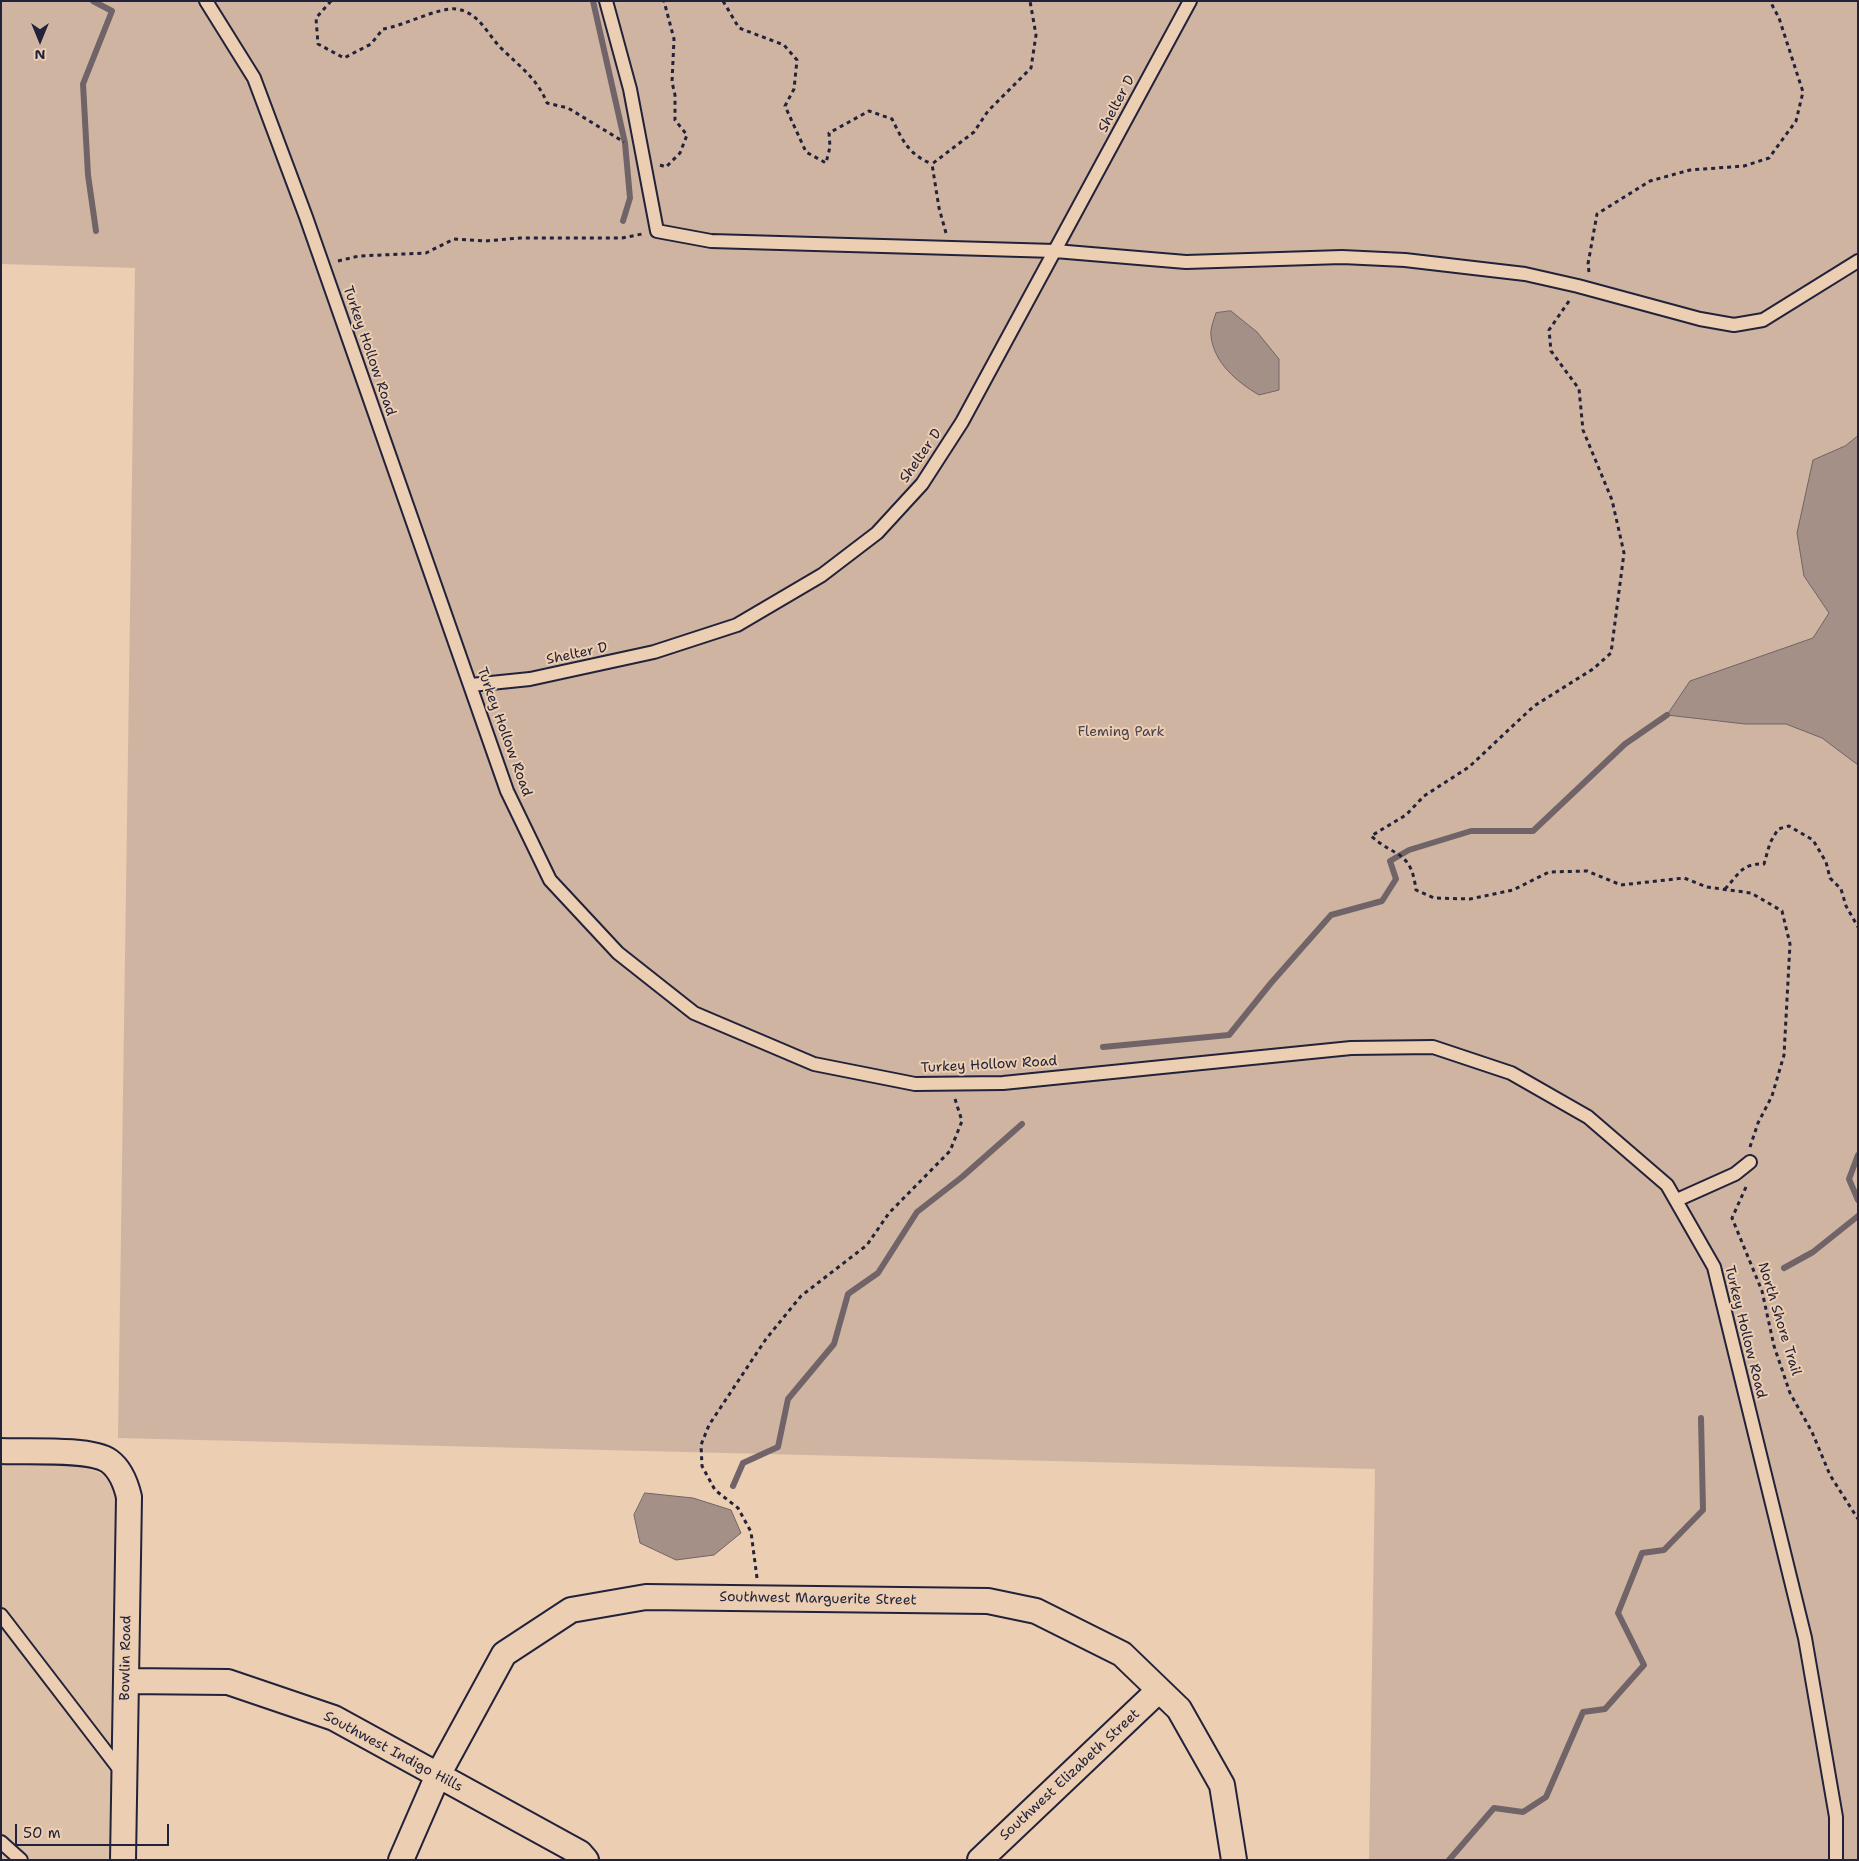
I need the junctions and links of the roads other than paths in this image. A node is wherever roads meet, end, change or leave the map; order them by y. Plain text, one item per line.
1 (206, 1) edge
2 (606, 1) edge
3 (1190, 1) edge
4 (1055, 251) junction
5 (1858, 261) edge
6 (471, 685) junction
7 (1750, 1162) road end
8 (1677, 1200) junction
9 (1, 1451) edge
10 (1, 1615) edge
11 (126, 1681) junction
12 (1160, 1690) junction
13 (438, 1775) junction
14 (124, 1776) junction
15 (1, 1842) edge
16 (21, 1860) edge
17 (123, 1860) edge
18 (402, 1860) edge
19 (586, 1860) edge
20 (980, 1860) edge
21 (1234, 1860) edge
22 (1836, 1860) edge

1 - 6 lane, Turkey Hollow Road
2 - 4 lane
3 - 4 lane, Shelter D
4 - 5 lane
4 - 6 lane, Shelter D
6 - 8 lane, Turkey Hollow Road
7 - 8 lane
8 - 22 lane, Turkey Hollow Road
9 - 11 street, Bowlin Road
10 - 14 lane
11 - 13 street, Southwest Indigo Hills
11 - 14 street, Bowlin Road
12 - 13 street, Southwest Marguerite Street
12 - 20 street, Southwest Elizabeth Street
12 - 21 street, Southwest Marguerite Street
13 - 18 street, Southwest Marguerite Street
13 - 19 street, Southwest Indigo Hills
14 - 17 street, Bowlin Road
15 - 16 lane

